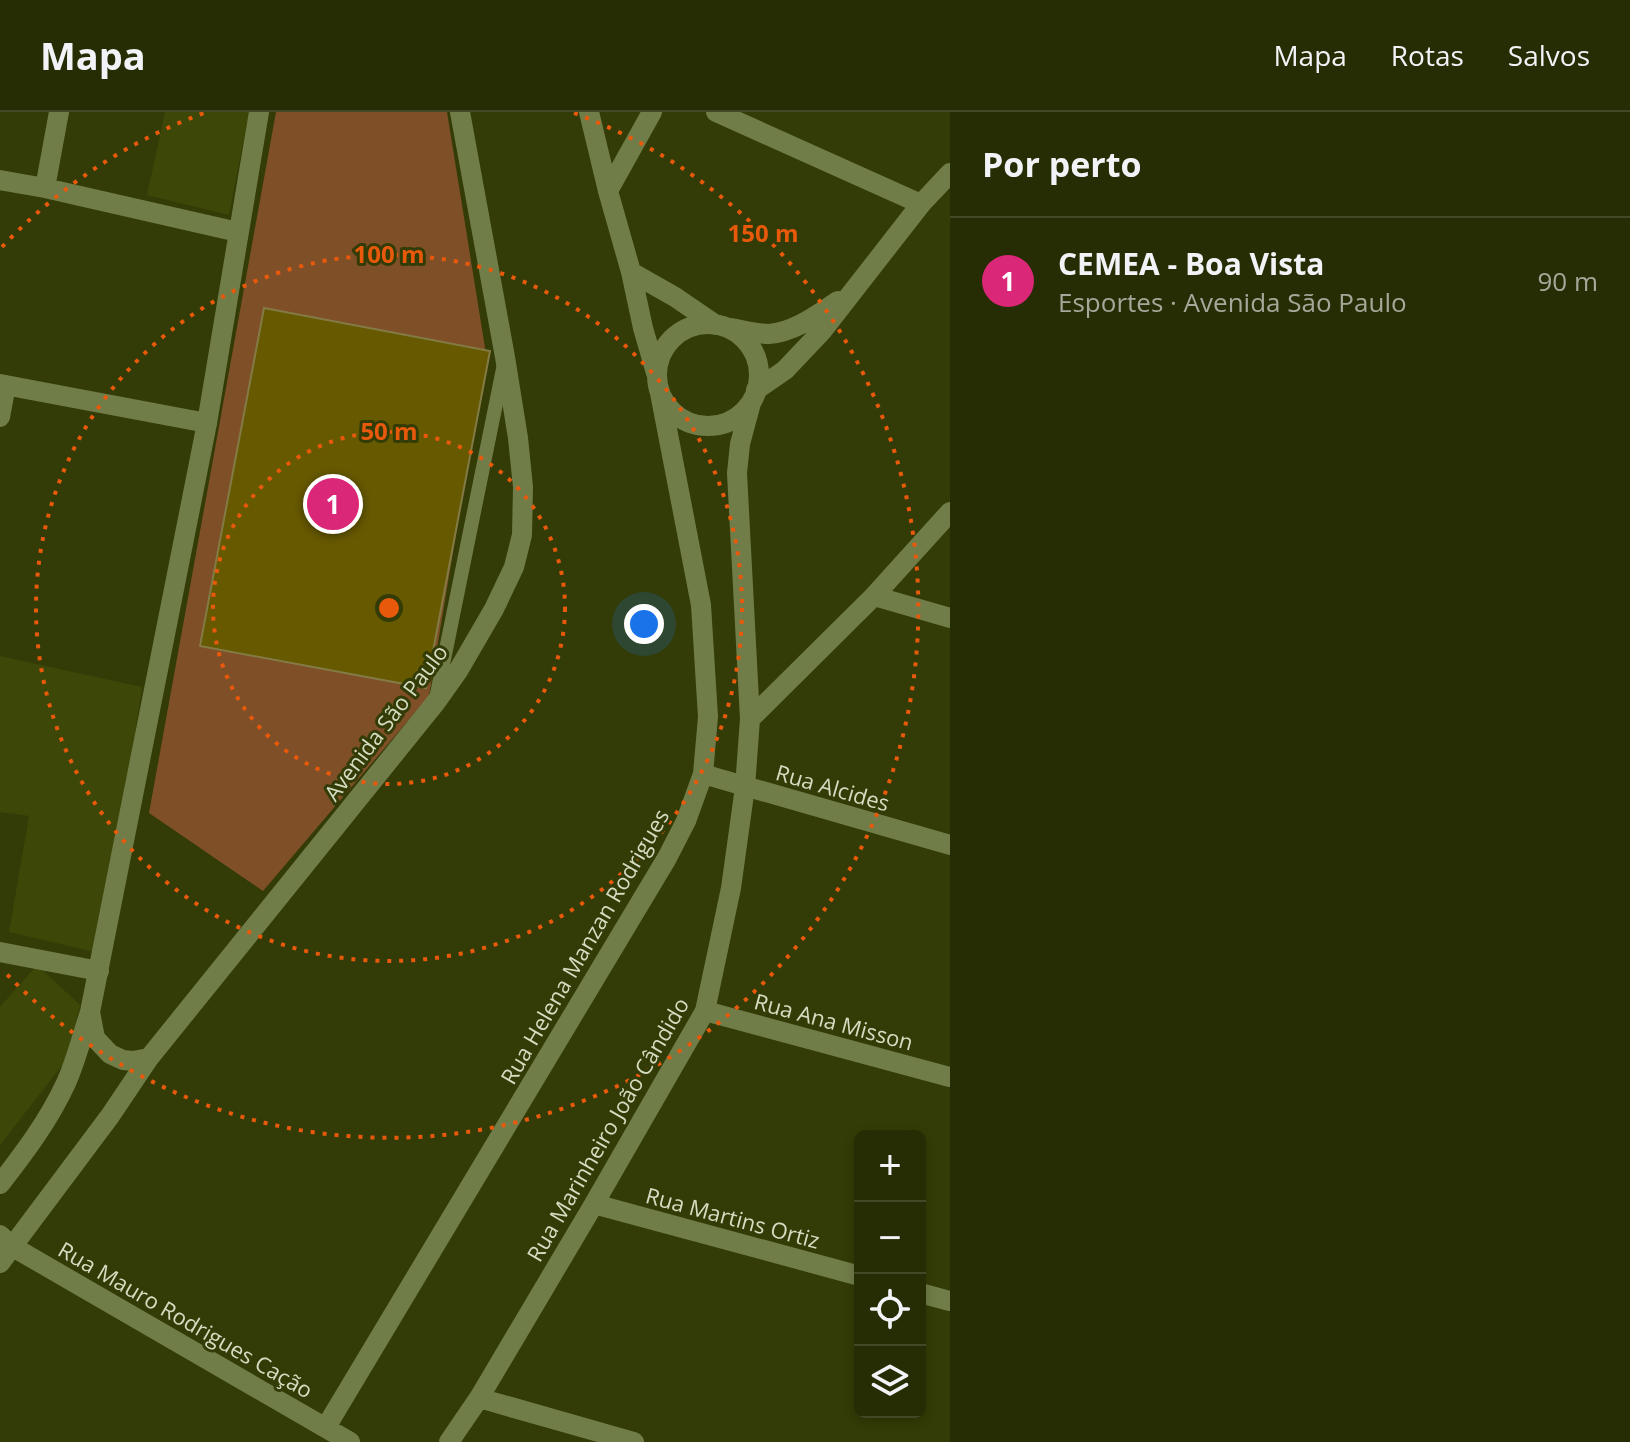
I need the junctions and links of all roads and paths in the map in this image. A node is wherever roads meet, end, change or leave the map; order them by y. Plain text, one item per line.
1 (59, 112) edge
2 (259, 112) edge
3 (460, 112) edge
4 (589, 112) edge
5 (652, 112) edge
6 (716, 112) edge
7 (950, 173) edge
8 (0, 180) edge
9 (45, 188) junction
10 (608, 191) junction
11 (921, 204) junction
12 (238, 232) junction
13 (631, 272) junction
14 (852, 292) junction
15 (720, 326) junction
16 (505, 357) junction
17 (3, 385) edge
18 (658, 385) junction
19 (753, 397) junction
20 (0, 417) edge
21 (207, 423) junction
22 (950, 512) edge
23 (874, 596) junction
24 (950, 618) edge
25 (436, 702) junction
26 (750, 719) junction
27 (703, 774) junction
28 (745, 787) junction
29 (950, 845) edge
30 (0, 952) edge
31 (99, 971) junction
32 (705, 1011) junction
33 (90, 1012) junction
34 (149, 1058) junction
35 (950, 1077) edge
36 (0, 1184) edge
37 (594, 1204) junction
38 (4, 1248) edge
39 (854, 1274) edge
40 (926, 1295) edge
41 (950, 1301) edge
42 (479, 1398) junction
43 (326, 1427) junction
44 (350, 1442) edge
45 (449, 1442) edge
46 (634, 1442) edge

1 - 9 street
2 - 12 street
3 - 16 street, Avenida São Paulo
4 - 10 street, Rua Helena Manzan Rodrigues
5 - 10 street
6 - 11 street
7 - 11 street
8 - 9 street
9 - 12 street
10 - 13 street, Rua Helena Manzan Rodrigues
11 - 14 street
12 - 21 street
13 - 15 street
13 - 18 street, Rua Helena Manzan Rodrigues
14 - 15 street
14 - 19 street
15 - 18 street
15 - 19 street
16 - 25 lane
16 - 25 street, Avenida São Paulo
17 - 20 street
17 - 21 street
18 - 19 street
18 - 27 street, Rua Helena Manzan Rodrigues
19 - 26 street
21 - 31 street
22 - 23 street
23 - 24 street
23 - 26 street
25 - 34 street, Avenida São Paulo
26 - 28 street, Rua Marinheiro João Cândido
27 - 28 street, Rua Alcides
27 - 43 street, Rua Helena Manzan Rodrigues
28 - 29 street, Rua Alcides
28 - 32 street, Rua Marinheiro João Cândido
30 - 31 street
31 - 33 street
32 - 35 street, Rua Ana Misson
32 - 37 street, Rua Marinheiro João Cândido
33 - 34 street
33 - 36 street
34 - 38 street, Avenida São Paulo
37 - 39 street, Rua Martins Ortiz
37 - 42 street, Rua Marinheiro João Cândido
38 - 43 street, Rua Mauro Rodrigues Cação
40 - 41 street
42 - 45 street, Rua Marinheiro João Cândido
42 - 46 street
43 - 44 street, Rua Mauro Rodrigues Cação

